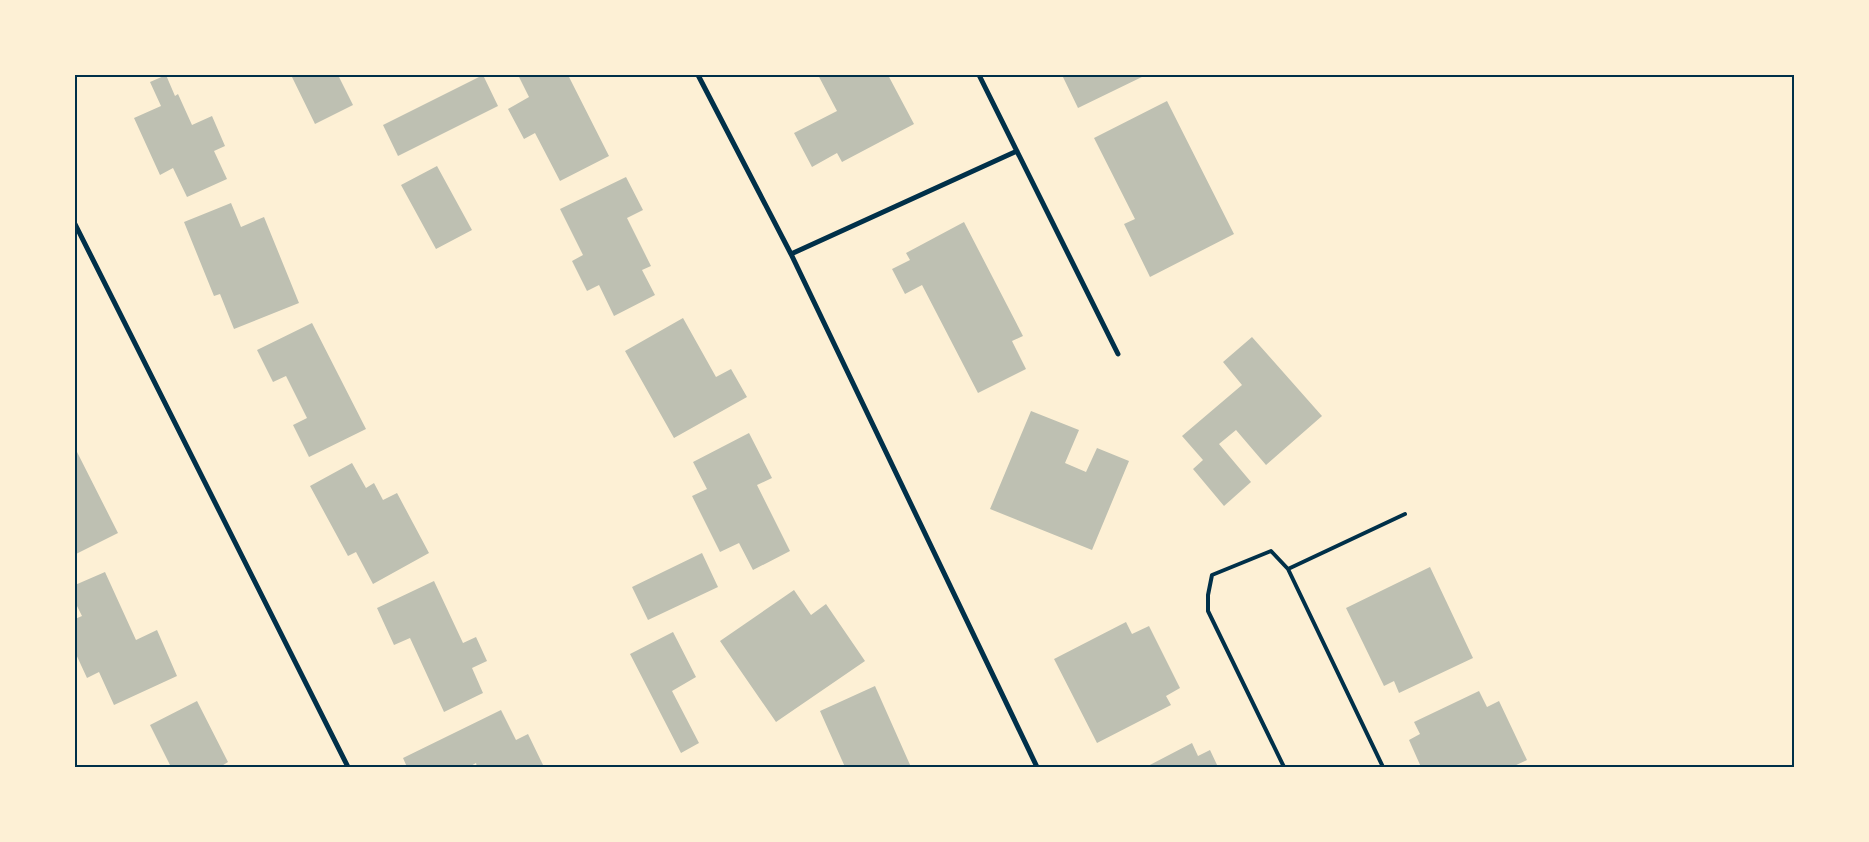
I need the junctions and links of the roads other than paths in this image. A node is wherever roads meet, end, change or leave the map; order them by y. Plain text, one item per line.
1 (698, 75) edge
2 (979, 75) edge
3 (1017, 151) junction
4 (75, 224) edge
5 (791, 254) junction
6 (1118, 354) dead end
7 (1405, 514) dead end
8 (1288, 569) junction
9 (348, 767) edge
10 (1036, 767) edge
11 (1284, 767) edge
12 (1383, 767) edge

1 - 5 street
2 - 3 street
3 - 5 street
3 - 6 street
4 - 9 street
5 - 10 street
7 - 8 lane
8 - 11 lane
8 - 12 lane

